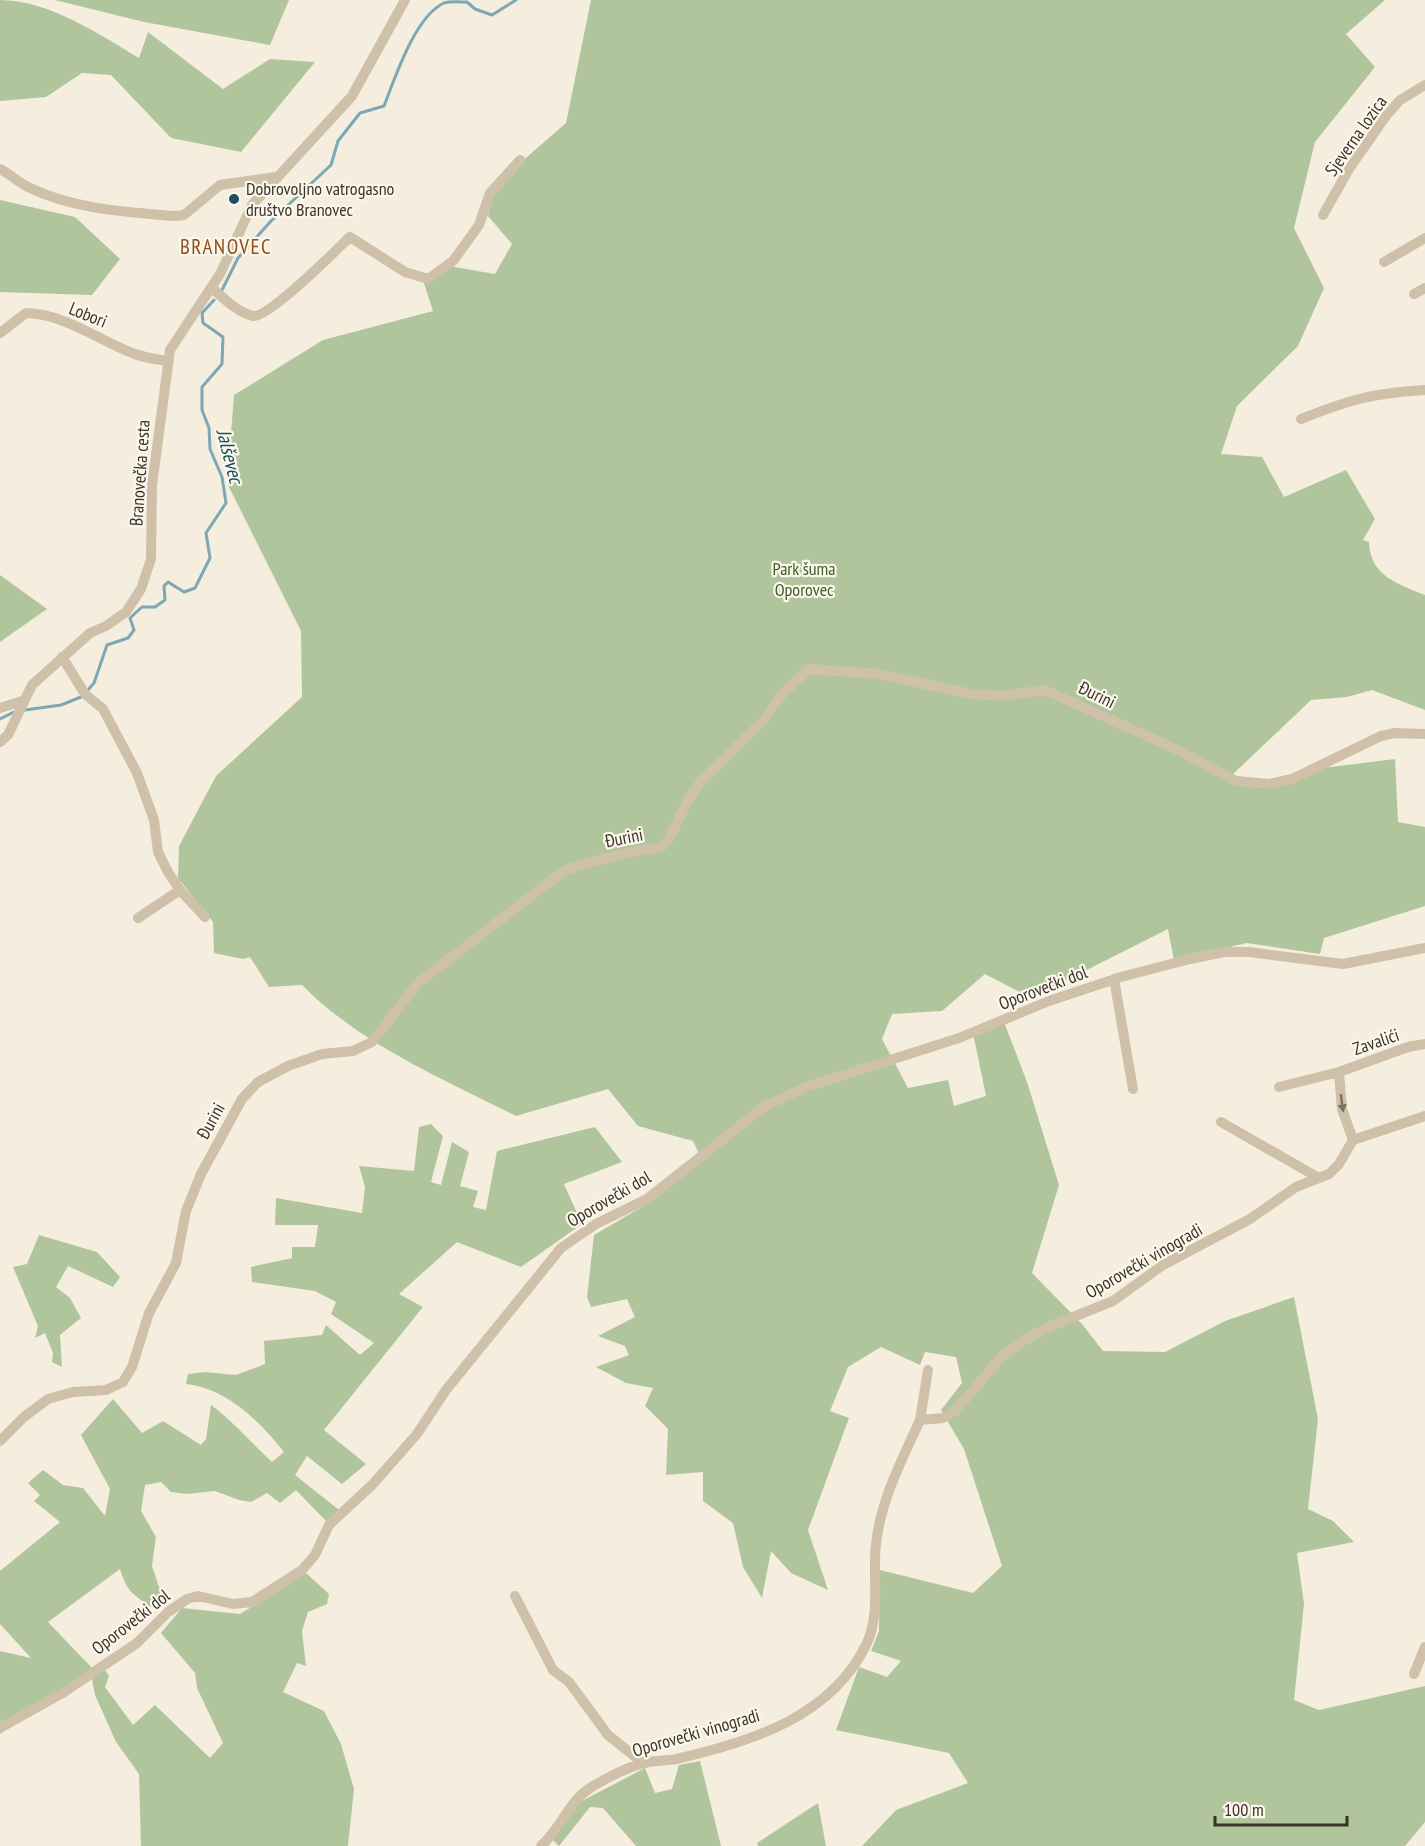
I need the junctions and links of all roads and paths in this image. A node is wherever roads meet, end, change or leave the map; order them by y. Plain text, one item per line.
1 (405, 0) edge
2 (1425, 85) edge
3 (520, 160) dead end
4 (0, 169) edge
5 (278, 177) junction
6 (1323, 215) dead end
7 (1425, 238) edge
8 (1384, 262) dead end
9 (211, 287) junction
10 (1425, 288) edge
11 (1414, 294) dead end
12 (0, 333) edge
13 (167, 361) junction
14 (1425, 390) edge
15 (1301, 419) dead end
16 (62, 657) junction
17 (21, 707) junction
18 (0, 708) edge
19 (1425, 734) edge
20 (0, 742) edge
21 (180, 890) junction
22 (205, 917) dead end
23 (138, 918) dead end
24 (1425, 948) edge
25 (1114, 979) junction
26 (1425, 1044) edge
27 (1339, 1072) junction
28 (1279, 1087) dead end
29 (1133, 1089) dead end
30 (1425, 1116) edge
31 (1221, 1122) dead end
32 (1353, 1140) junction
33 (1319, 1178) junction
34 (928, 1370) dead end
35 (920, 1420) junction
36 (0, 1441) edge
37 (515, 1596) dead end
38 (1425, 1647) edge
39 (1414, 1674) dead end
40 (0, 1728) edge
41 (643, 1763) junction
42 (541, 1846) edge

1 - 5 street, Branovečka cesta
2 - 6 street, Sjeverna lozica
3 - 9 street
4 - 5 street
5 - 9 street, Branovečka cesta
7 - 8 street
9 - 13 street, Branovečka cesta
10 - 11 street
12 - 13 street, Lobori
13 - 16 street, Branovečka cesta
14 - 15 street
16 - 17 street, Branovečka cesta
16 - 21 street
17 - 18 street
17 - 20 street, Branovečka cesta
19 - 36 street, Đurini
21 - 22 street
21 - 23 street
24 - 25 street, Oporovečki dol
25 - 29 street
25 - 40 street, Oporovečki dol
26 - 27 street, Zavalići
27 - 28 street, Zavalići
27 -> 32 street, Zavalići
30 - 32 street
31 - 33 street
32 - 33 street, Oporovečki vinogradi
33 - 35 street, Oporovečki vinogradi
34 - 35 street
35 - 41 street, Oporovečki vinogradi
37 - 41 street
38 - 39 street
41 - 42 street, Oporovečki vinogradi

